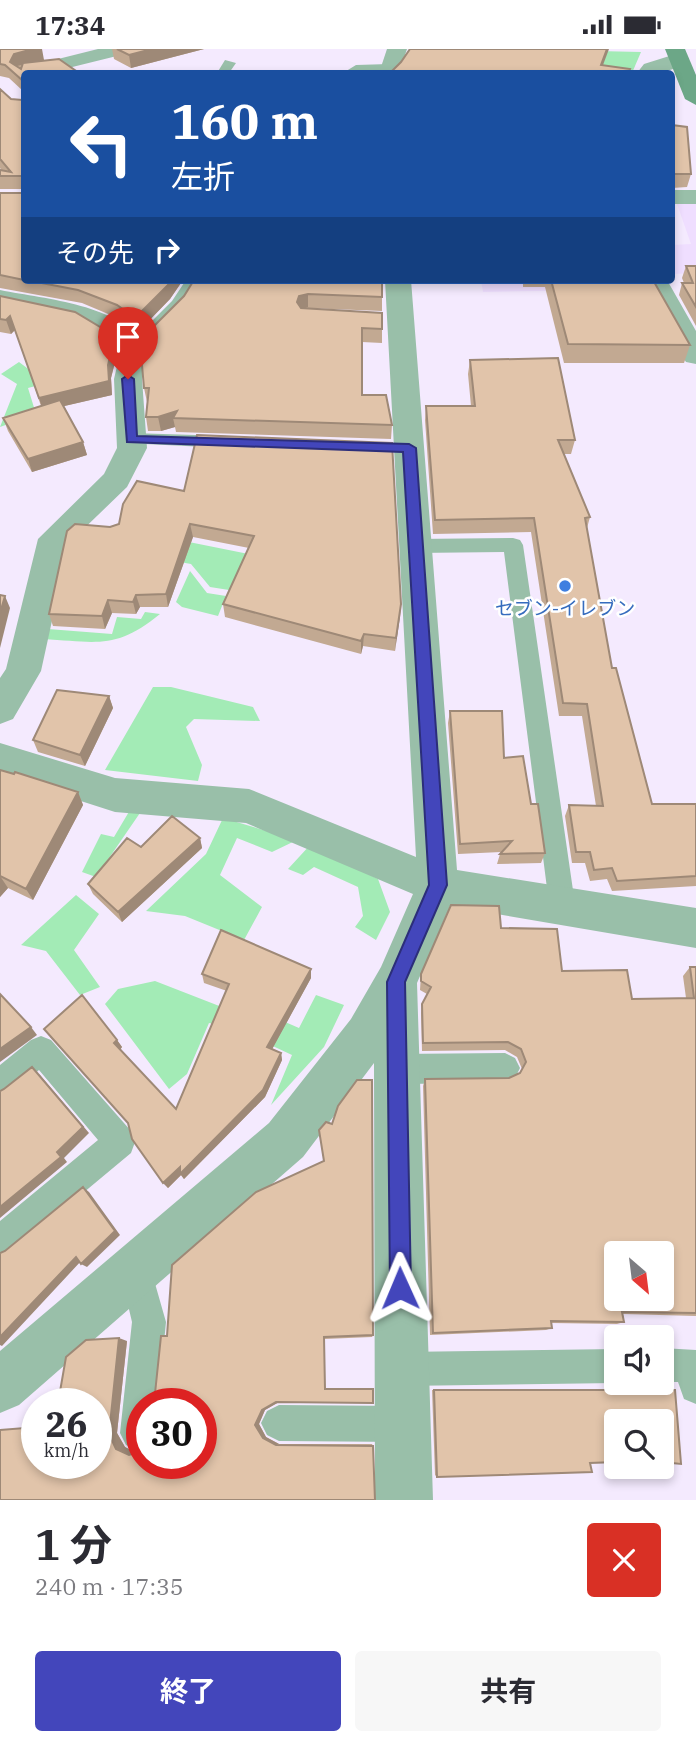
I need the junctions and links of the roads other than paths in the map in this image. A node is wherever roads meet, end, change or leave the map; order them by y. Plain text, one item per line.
1 (122, 49) edge
2 (89, 53) edge
3 (677, 54) edge
4 (392, 64) edge
5 (35, 70) edge
6 (354, 70) edge
7 (649, 70) edge
8 (21, 74) edge
9 (0, 80) edge
10 (696, 99) edge
11 (675, 197) edge
12 (696, 197) edge
13 (191, 284) edge
14 (657, 284) edge
15 (0, 298) edge
16 (396, 306) edge
17 (685, 317) edge
18 (135, 348) junction
19 (696, 356) edge
20 (131, 439) junction
21 (242, 443) edge
22 (415, 546) junction
23 (0, 709) edge
24 (0, 759) edge
25 (438, 885) junction
26 (562, 904) junction
27 (696, 928) edge
28 (396, 982) junction
29 (505, 1068) dead end
30 (396, 1069) junction
31 (0, 1084) edge
32 (0, 1242) edge
33 (136, 1271) junction
34 (674, 1365) edge
35 (604, 1366) edge
36 (402, 1370) junction
37 (0, 1385) edge
38 (696, 1387) edge
39 (142, 1388) edge
40 (279, 1423) edge
41 (403, 1424) junction
42 (404, 1500) edge

1 - 2 street
2 - 5 street
3 - 7 street
3 - 10 street
4 - 6 lane
8 - 9 street
11 - 12 street
13 - 18 lane
14 - 17 street
15 - 18 street
16 - 22 street
17 - 19 street
18 - 20 street
20 - 21 lane
20 - 23 street
22 - 25 street
22 - 26 lane
24 - 25 street
25 - 26 street
25 - 28 street
26 - 27 street
28 - 30 street
28 - 33 street
29 - 30 lane
30 - 36 street
31 - 32 lane
33 - 37 street
33 - 39 lane
34 - 38 lane
35 - 36 lane
36 - 41 street
40 - 41 lane
41 - 42 street

